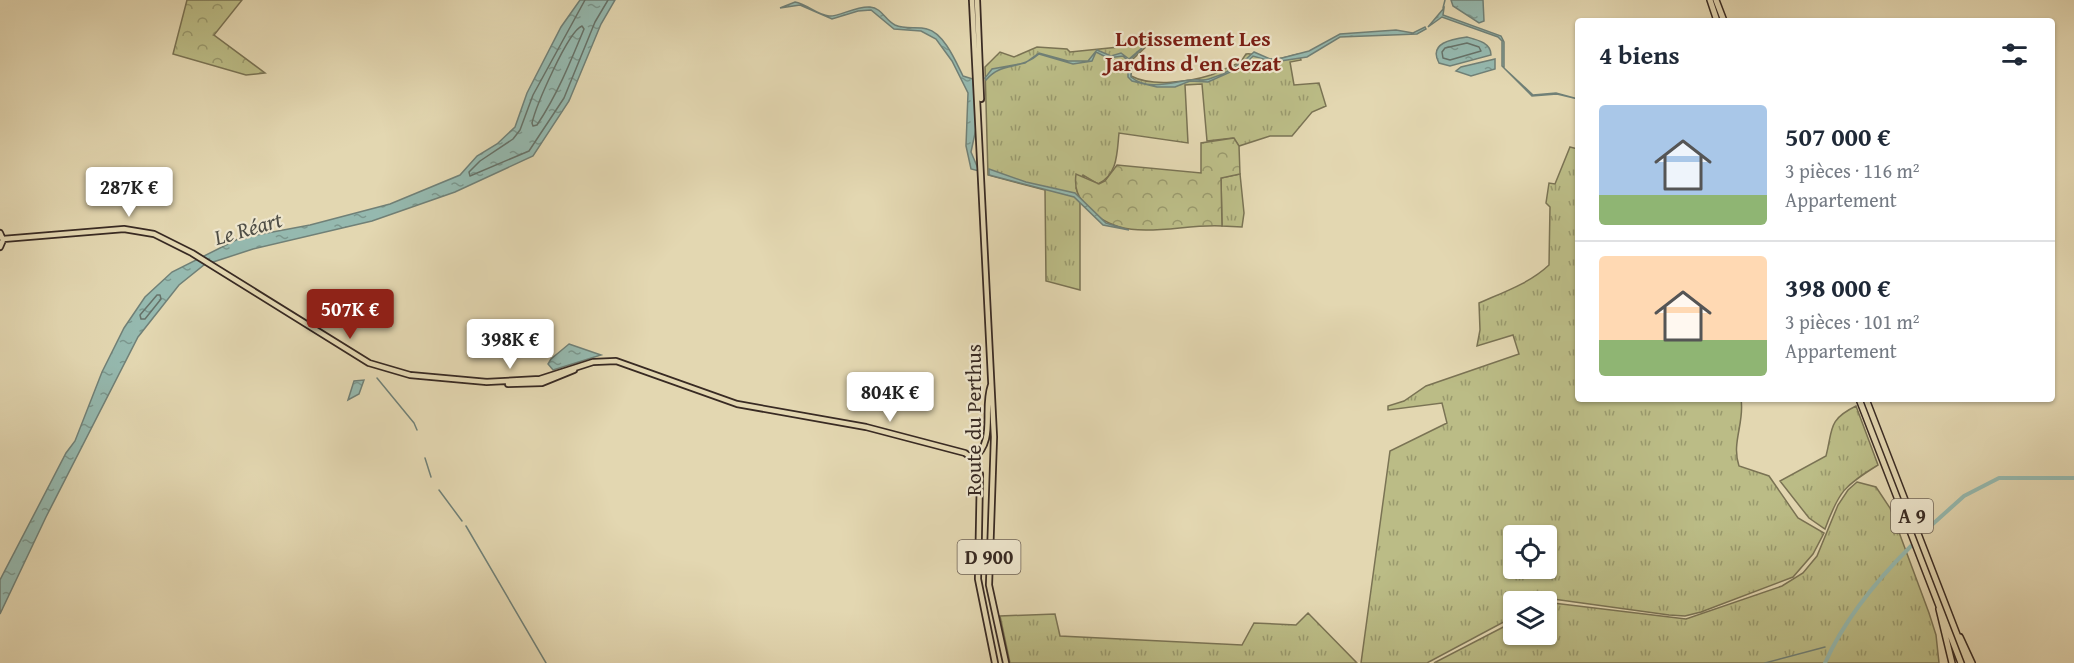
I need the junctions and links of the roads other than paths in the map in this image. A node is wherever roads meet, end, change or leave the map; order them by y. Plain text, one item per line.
1 (972, 0) edge
2 (977, 0) edge
3 (1710, 0) edge
4 (1716, 0) edge
5 (1717, 18) edge
6 (1723, 18) edge
7 (983, 174) junction
8 (0, 233) edge
9 (2, 243) edge
10 (593, 362) junction
11 (486, 382) junction
12 (992, 382) junction
13 (1860, 402) edge
14 (1867, 402) edge
15 (973, 459) junction
16 (1938, 602) junction
17 (1957, 633) junction
18 (995, 663) edge
19 (1006, 663) edge
20 (1952, 663) edge
21 (1961, 663) edge
22 (1968, 663) edge
23 (1972, 663) edge

1 - 7 main road, Route du Perthus / D 900
2 - 7 main road, Route du Perthus / D 900
3 - 5 highway
4 - 6 highway
7 - 12 main road, Route du Perthus / D 900
8 - 9 main road
9 - 11 main road
10 - 11 main road
10 - 11 main road
10 - 15 main road
12 - 15 main road
12 - 19 main road, Route du Perthus / D 900
13 - 16 highway, A 9
14 - 17 highway, A 9
15 - 18 main road
16 - 20 highway
16 - 21 highway, A 9
17 - 22 highway, A 9
17 - 23 highway

